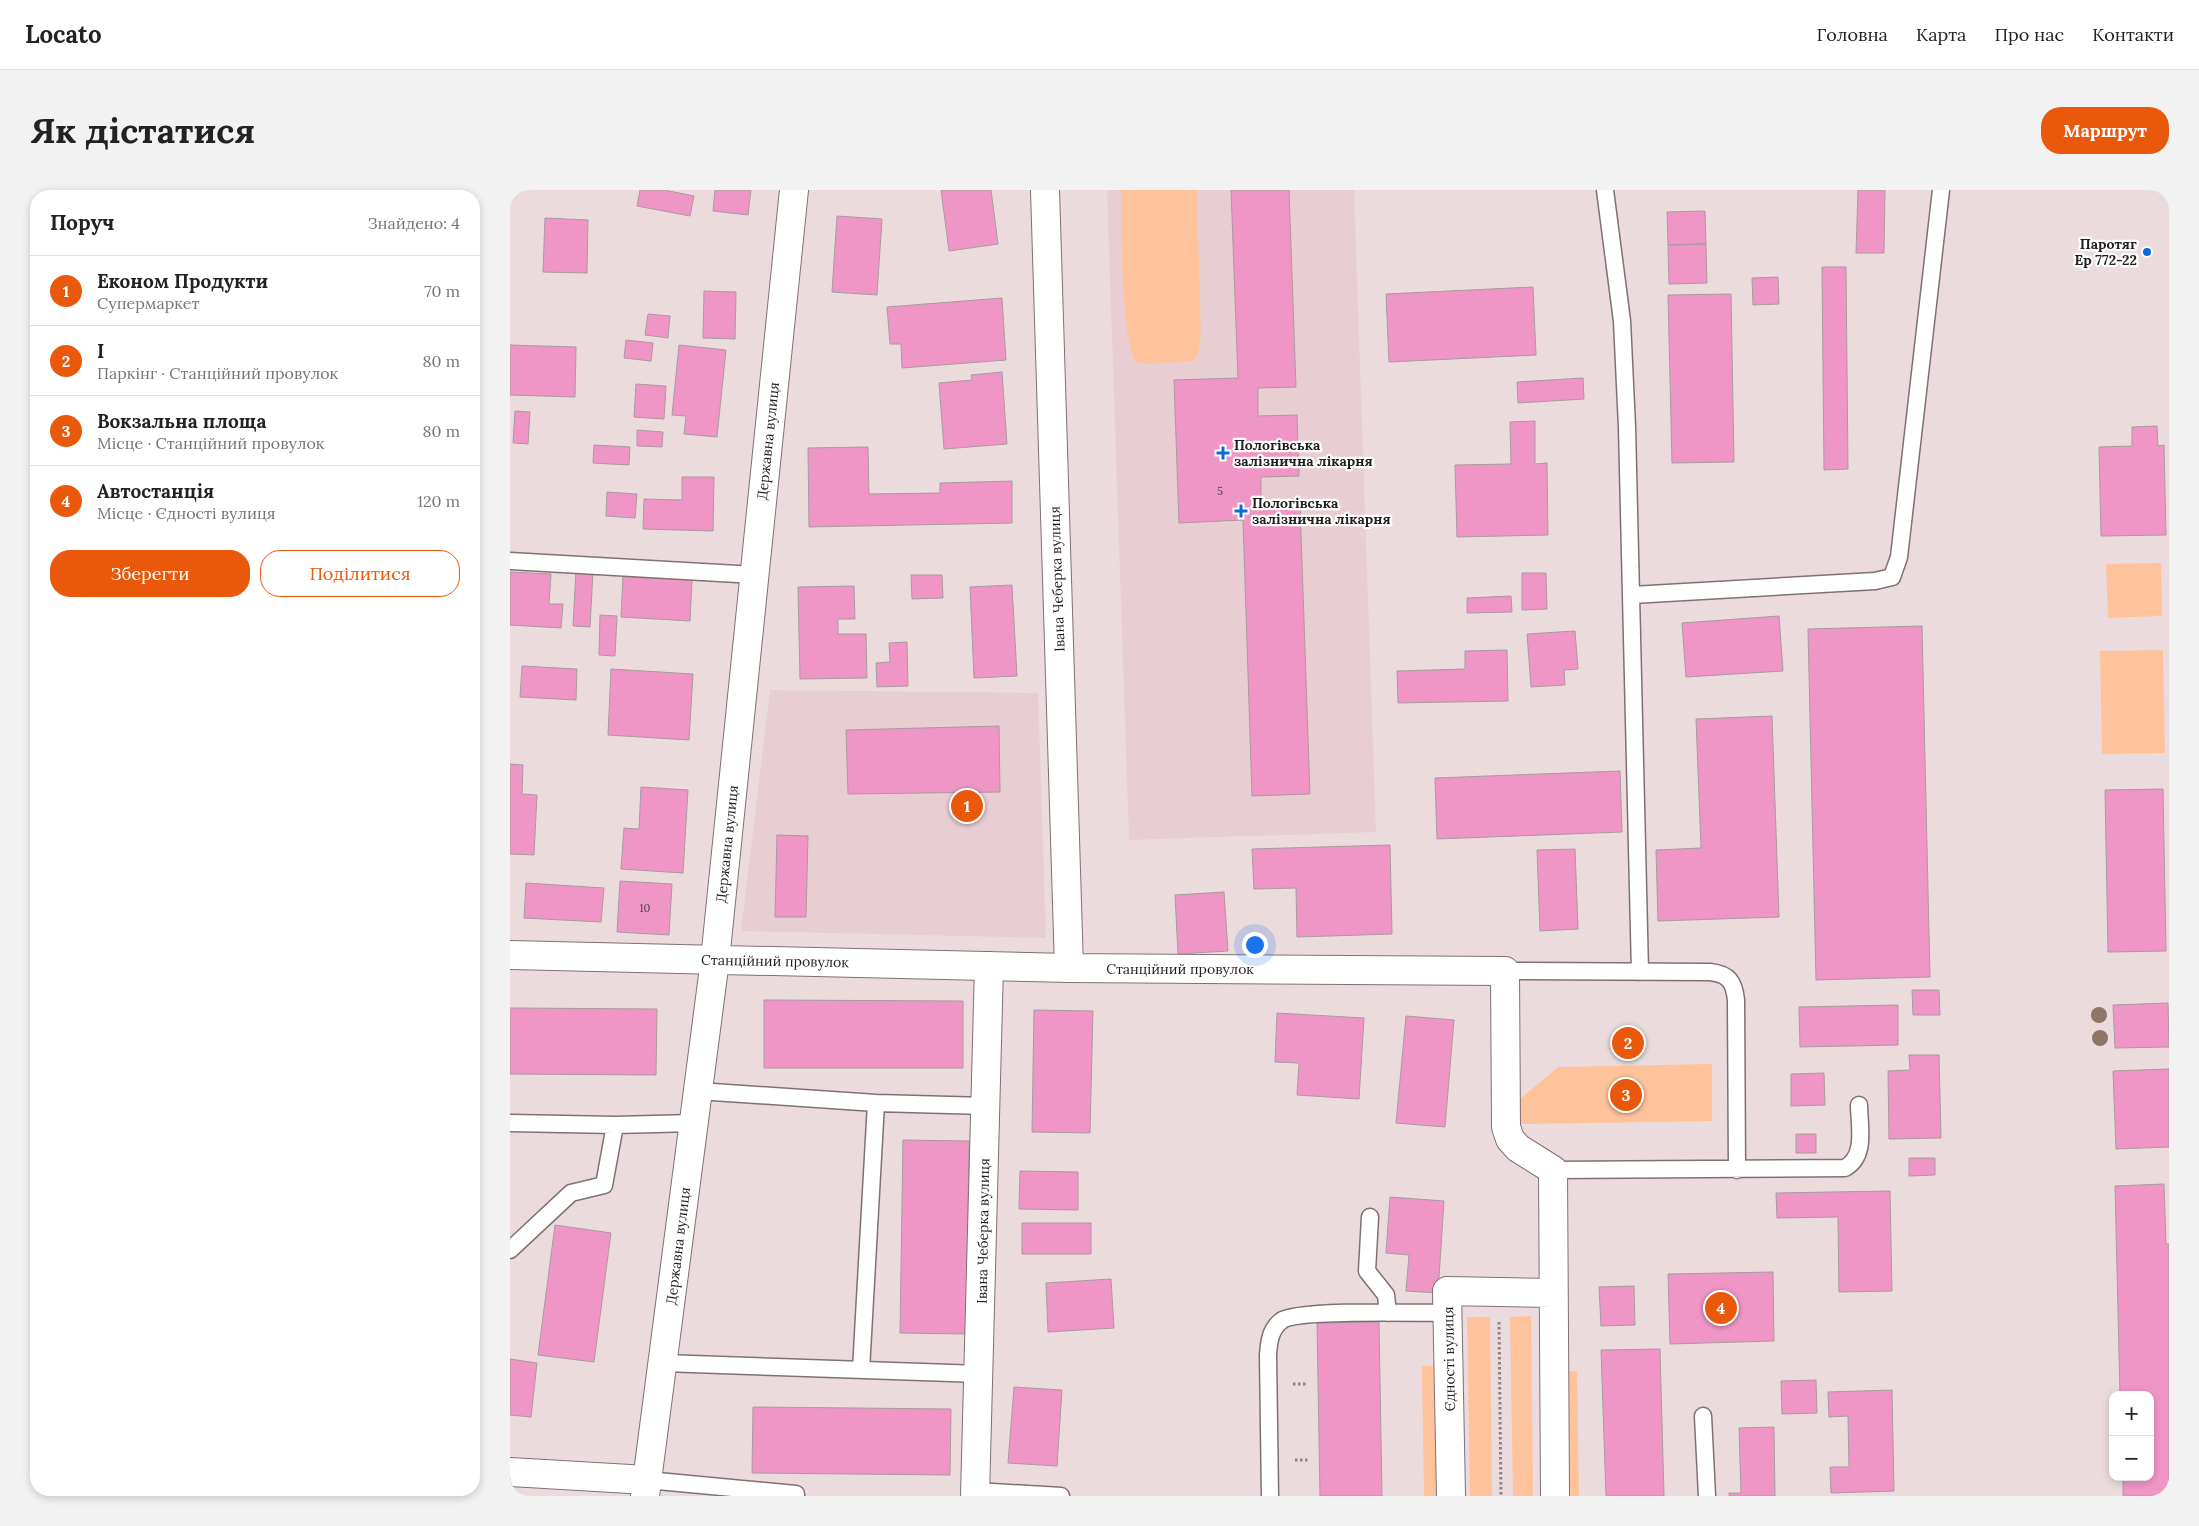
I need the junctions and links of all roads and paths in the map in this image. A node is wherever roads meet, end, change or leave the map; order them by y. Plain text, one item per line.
1 (794, 190) edge
2 (1045, 190) edge
3 (1605, 190) edge
4 (1941, 190) edge
5 (510, 561) edge
6 (755, 575) junction
7 (1632, 595) junction
8 (510, 955) edge
9 (715, 960) junction
10 (989, 966) junction
11 (1069, 968) junction
12 (1506, 970) junction
13 (1640, 972) junction
14 (698, 1091) junction
15 (876, 1103) junction
16 (1859, 1104) dead end
17 (986, 1106) junction
18 (510, 1123) edge
19 (694, 1123) junction
20 (615, 1125) junction
21 (1553, 1170) junction
22 (1737, 1170) junction
23 (1370, 1217) dead end
24 (510, 1250) edge
25 (1499, 1292) junction
26 (1553, 1293) junction
27 (1388, 1313) junction
28 (1448, 1313) junction
29 (663, 1363) junction
30 (862, 1370) junction
31 (980, 1374) junction
32 (1703, 1416) dead end
33 (510, 1472) edge
34 (646, 1488) edge
35 (975, 1493) edge
36 (796, 1496) edge
37 (1060, 1496) edge
38 (1270, 1496) edge
39 (1452, 1496) edge
40 (1501, 1496) edge
41 (1555, 1496) edge
42 (1707, 1496) edge

1 - 6 street, Державна вулиця
2 - 11 street, Івана Чеберка вулиця
3 - 7 lane
4 - 7 lane
5 - 6 lane
6 - 9 street, Державна вулиця
7 - 13 lane
8 - 9 street, Станційний провулок
9 - 10 street, Станційний провулок
9 - 14 street, Державна вулиця
10 - 11 street, Станційний провулок
10 - 17 street, Івана Чеберка вулиця
11 - 12 street, Станційний провулок
12 - 13 lane
12 - 21 street
13 - 22 lane
14 - 15 lane
14 - 19 street, Державна вулиця
15 - 17 lane
15 - 30 lane
16 - 22 lane
17 - 31 street, Івана Чеберка вулиця
18 - 20 lane
19 - 20 lane
19 - 29 street, Державна вулиця
20 - 24 lane
21 - 22 lane
21 - 26 street
23 - 27 lane
25 - 26 street, Єдності вулиця
25 - 28 street, Єдності вулиця
25 - 40 path
26 - 41 street
27 - 28 lane
27 - 38 lane
28 - 39 street, Єдності вулиця
29 - 30 lane
29 - 34 street, Державна вулиця
30 - 31 lane
31 - 35 street, Івана Чеберка вулиця
32 - 42 lane
33 - 34 street
34 - 36 lane
35 - 37 lane

